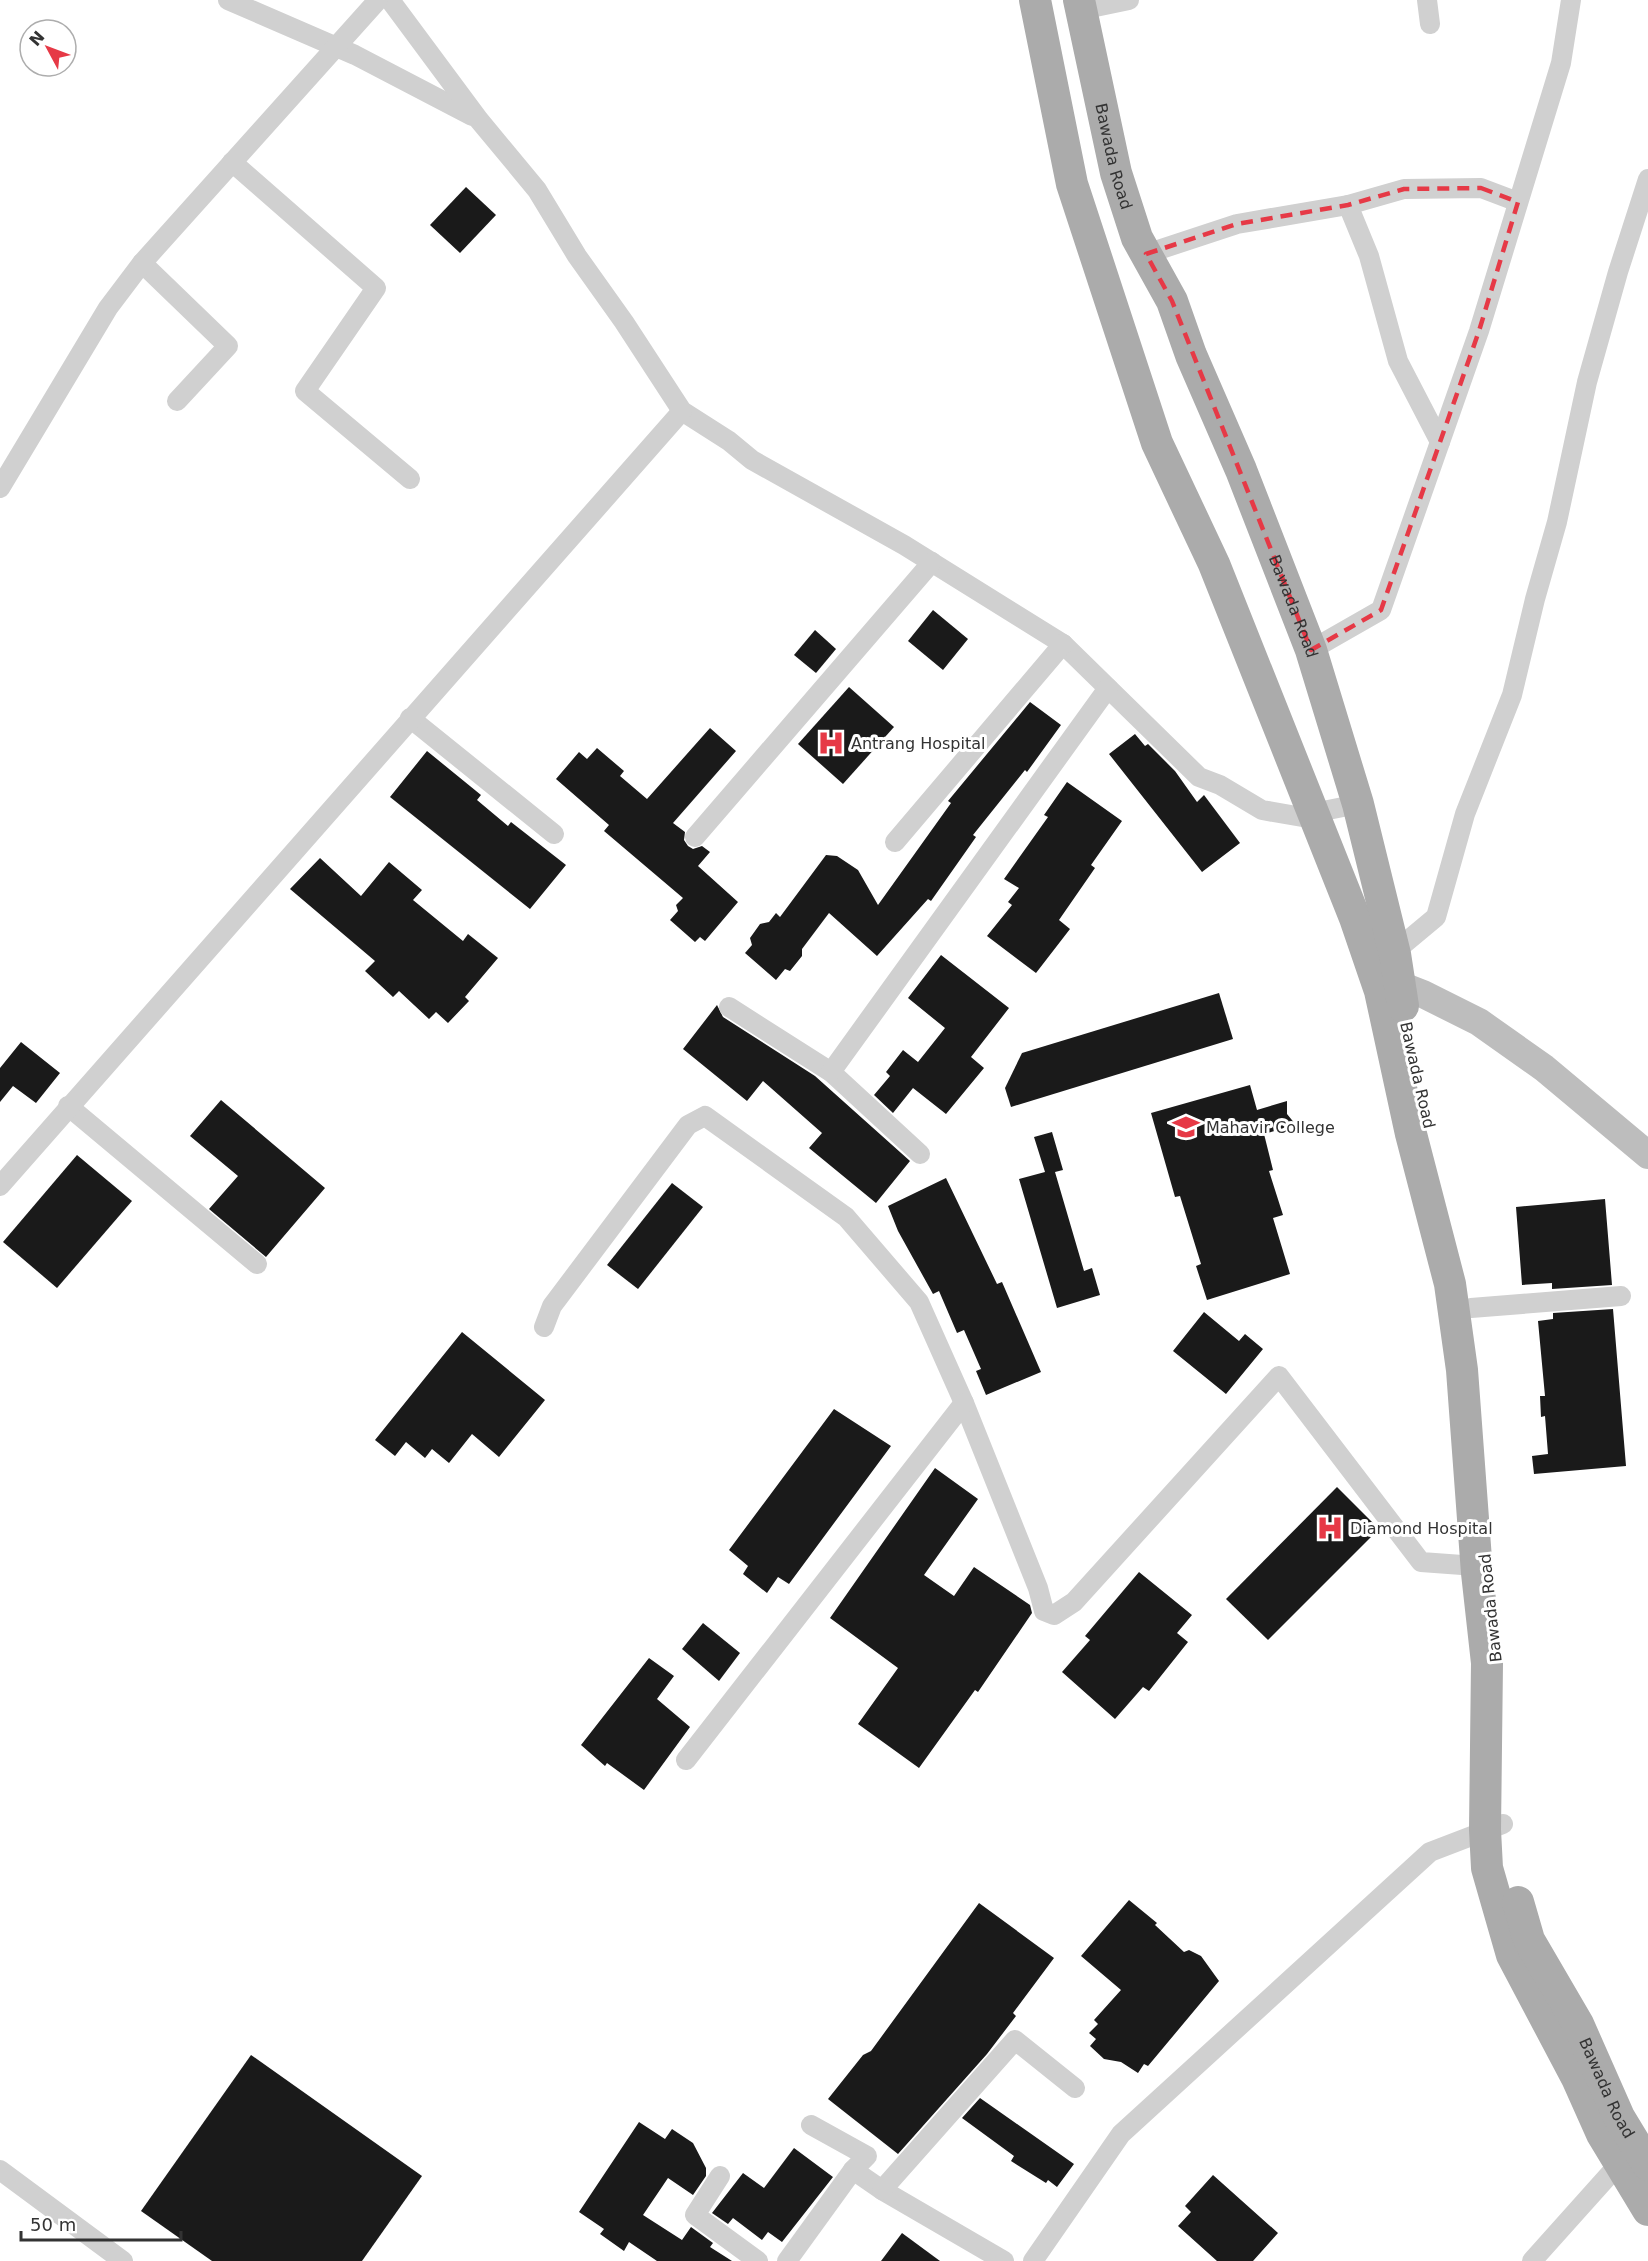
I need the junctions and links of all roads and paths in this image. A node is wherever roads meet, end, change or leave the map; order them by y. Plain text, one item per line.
1 (228, 0) edge
2 (378, 0) edge
3 (390, 0) edge
4 (1035, 0) edge
5 (1129, 0) edge
6 (1427, 0) edge
7 (1571, 0) edge
8 (1080, 5) edge
9 (1430, 24) dead end
10 (337, 47) junction
11 (479, 120) junction
12 (231, 162) junction
13 (1648, 179) edge
14 (1518, 202) junction
15 (1348, 205) junction
16 (1146, 254) junction
17 (142, 263) junction
18 (177, 401) dead end
19 (682, 411) junction
20 (1440, 442) junction
21 (410, 479) dead end
22 (0, 488) edge
23 (933, 562) junction
24 (1063, 644) junction
25 (1311, 650) junction
26 (1108, 688) junction
27 (410, 717) junction
28 (1358, 804) junction
29 (1313, 813) junction
30 (554, 834) dead end
31 (695, 837) dead end
32 (895, 842) dead end
33 (1386, 970) junction
34 (729, 1006) dead end
35 (831, 1072) junction
36 (68, 1106) junction
37 (921, 1154) dead end
38 (1648, 1155) edge
39 (0, 1186) edge
40 (256, 1264) dead end
41 (1621, 1296) dead end
42 (1471, 1308) junction
43 (544, 1327) dead end
44 (964, 1403) junction
45 (1476, 1566) junction
46 (686, 1760) dead end
47 (1494, 1827) junction
48 (1075, 2088) dead end
49 (811, 2125) dead end
50 (1634, 2158) edge
51 (0, 2170) edge
52 (853, 2170) junction
53 (720, 2176) dead end
54 (882, 2190) junction
55 (1648, 2210) edge
56 (123, 2261) edge
57 (758, 2261) edge
58 (788, 2261) edge
59 (1004, 2261) edge
60 (1033, 2261) edge
61 (1532, 2261) edge

1 - 10 street
2 - 10 street
3 - 11 street
4 - 29 main road
5 - 8 street
6 - 9 street
7 - 14 street
8 - 16 main road, Bawada Road
10 - 11 street
10 - 12 street
11 - 19 street
12 - 17 street
12 - 21 street
13 - 33 street
14 - 15 street
14 - 20 street
15 - 16 street
15 - 20 street
16 - 25 main road, Bawada Road
17 - 18 street
17 - 22 street
19 - 23 street
19 - 27 street
20 - 25 street
23 - 24 street
23 - 31 street
24 - 26 street
24 - 32 street
25 - 28 main road, Bawada Road
26 - 29 street
26 - 35 street
27 - 30 street
27 - 36 street
28 - 29 street
28 - 33 main road, Bawada Road
29 - 33 main road
33 - 38 street
33 - 42 main road, Bawada Road
33 - 45 main road
34 - 35 street
35 - 37 street
36 - 39 street
36 - 40 street
41 - 42 street
42 - 47 main road, Bawada Road
43 - 44 street
44 - 45 street
44 - 46 street
45 - 47 main road
47 - 50 main road
47 - 60 street
48 - 54 street
49 - 52 street
50 - 55 main road
50 - 61 street
51 - 56 street
52 - 54 street
52 - 58 street
53 - 57 street
54 - 59 street

